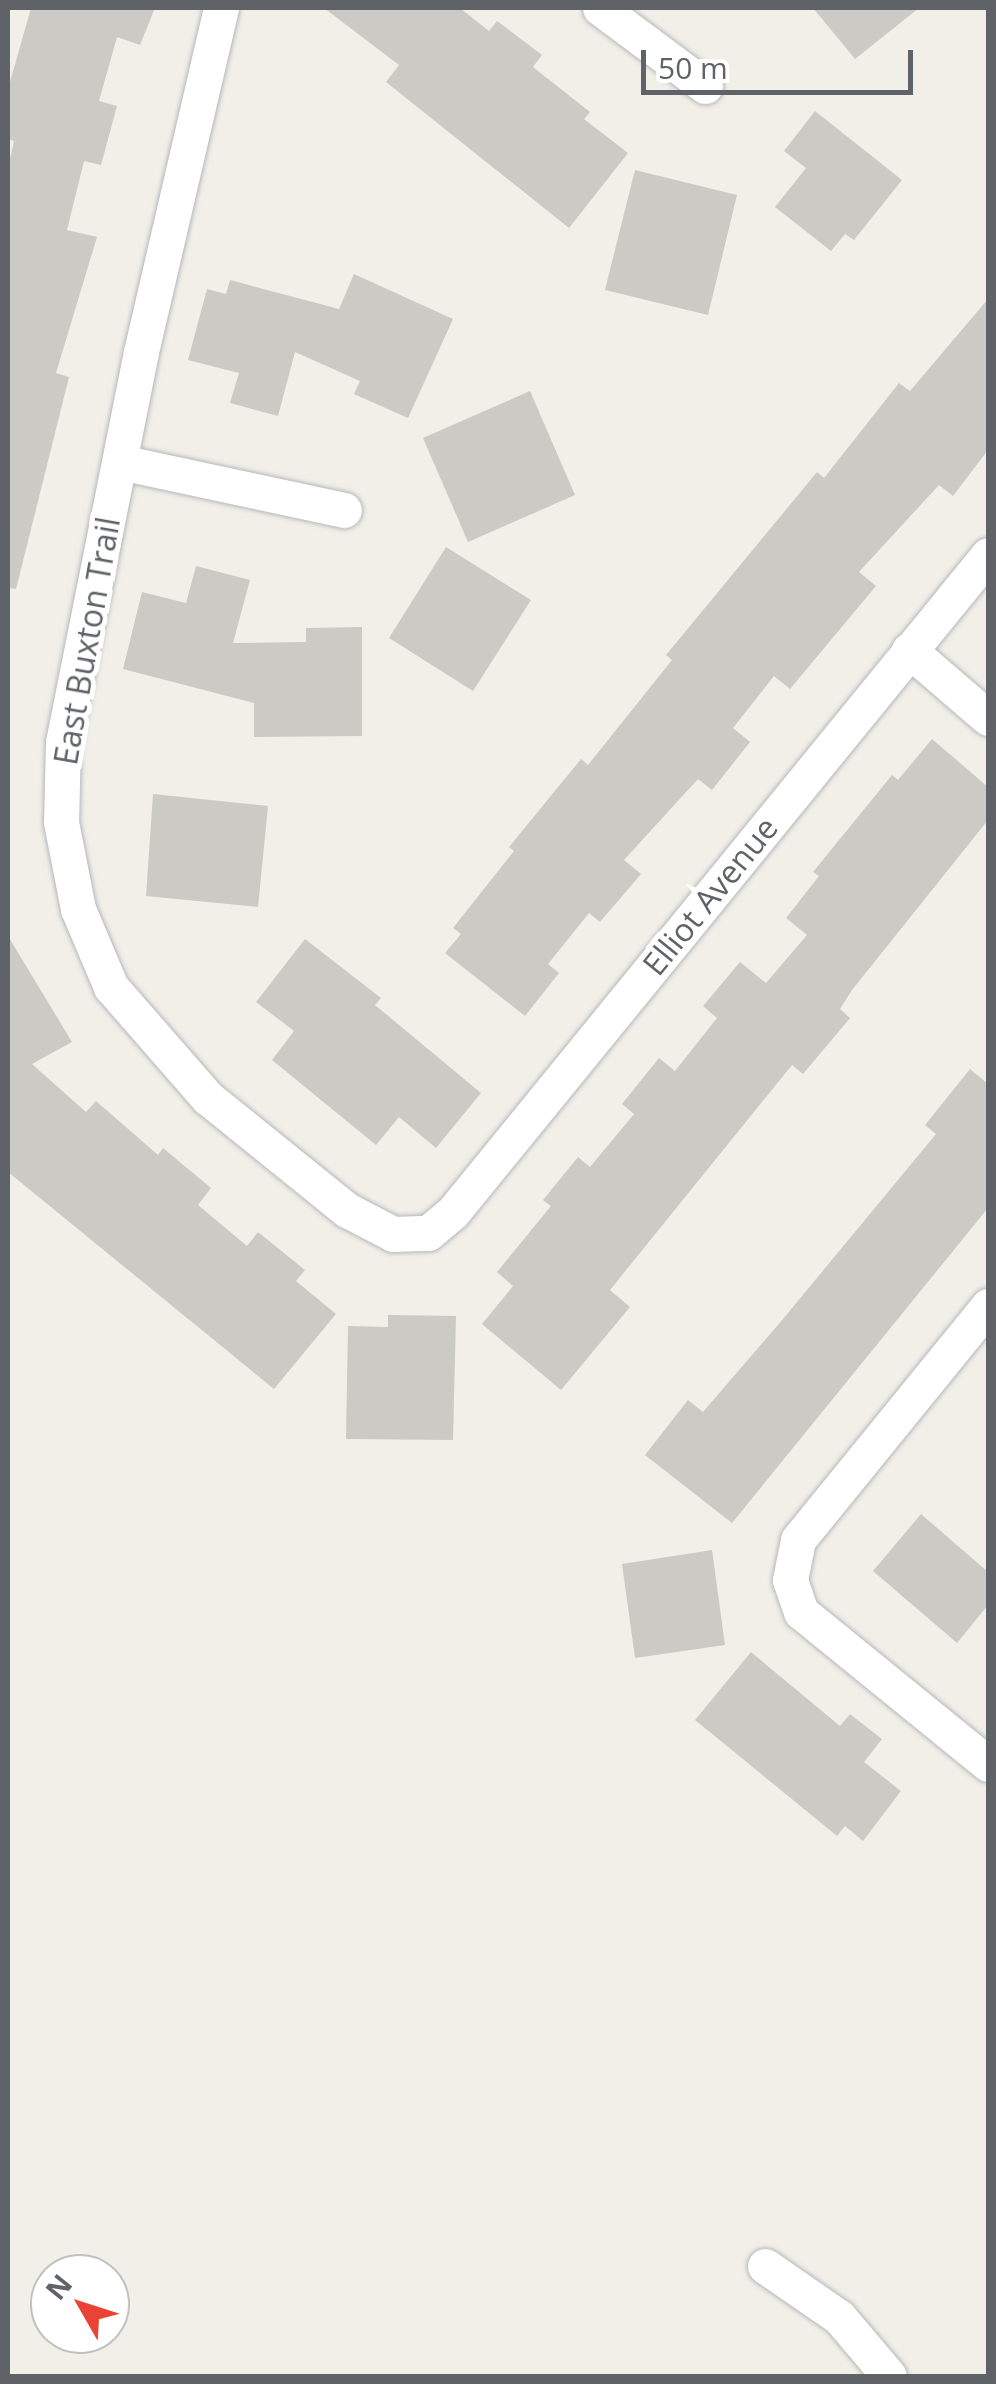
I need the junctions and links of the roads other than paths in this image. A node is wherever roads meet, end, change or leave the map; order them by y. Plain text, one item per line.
1 (221, 8) edge
2 (600, 8) edge
3 (705, 86) dead end
4 (120, 462) junction
5 (344, 510) dead end
6 (988, 554) edge
7 (909, 650) junction
8 (988, 718) edge
9 (428, 1234) joint
10 (988, 1306) edge
11 (988, 1764) edge
12 (765, 2266) dead end
13 (889, 2376) edge

1 - 4 street, East Buxton Trail
2 - 3 street
4 - 5 street
4 - 9 street, East Buxton Trail
6 - 7 street, Elliot Avenue
7 - 8 street
7 - 9 street, Elliot Avenue
10 - 11 street
12 - 13 street

